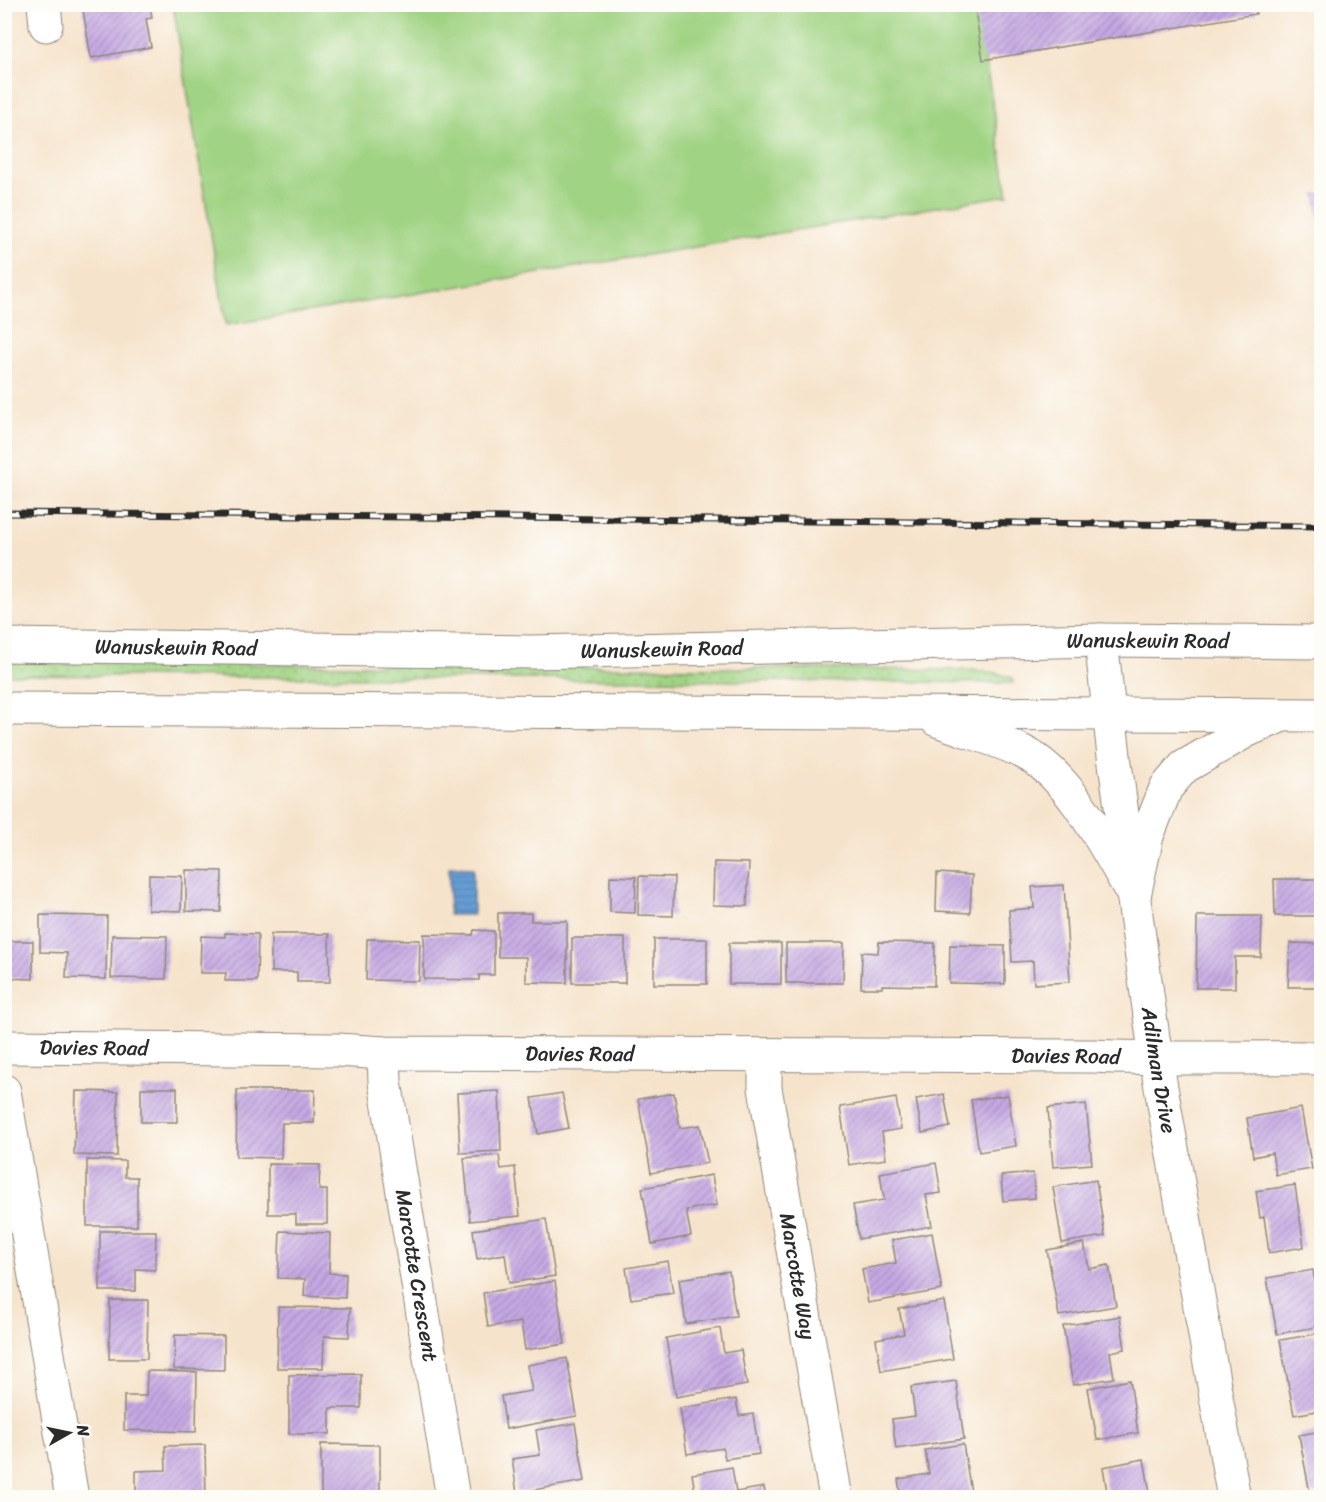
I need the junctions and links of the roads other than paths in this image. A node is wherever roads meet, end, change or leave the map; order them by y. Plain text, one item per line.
1 (1101, 640) junction
2 (1322, 642) edge
3 (4, 645) edge
4 (4, 709) edge
5 (918, 713) junction
6 (1110, 714) junction
7 (1284, 714) junction
8 (1322, 714) edge
9 (1134, 896) junction
10 (4, 1047) edge
11 (384, 1053) junction
12 (765, 1055) junction
13 (1322, 1058) edge
14 (1156, 1059) junction
15 (4, 1091) edge
16 (72, 1497) edge
17 (453, 1497) edge
18 (836, 1497) edge
19 (1234, 1497) edge

1 - 2 street, Wanuskewin Road
1 - 3 street, Wanuskewin Road
1 - 6 street, Adilman Drive
4 - 5 street
5 - 6 street
5 - 9 street
6 - 7 street
6 - 9 street, Adilman Drive
7 - 8 street
7 - 9 street
9 - 14 street, Adilman Drive
10 - 11 street, Davies Road
11 - 12 street, Davies Road
11 - 17 street, Marcotte Crescent
12 - 14 street, Davies Road
12 - 18 street, Marcotte Way
13 - 14 street, Davies Road
14 - 19 street, Adilman Drive
15 - 16 street

